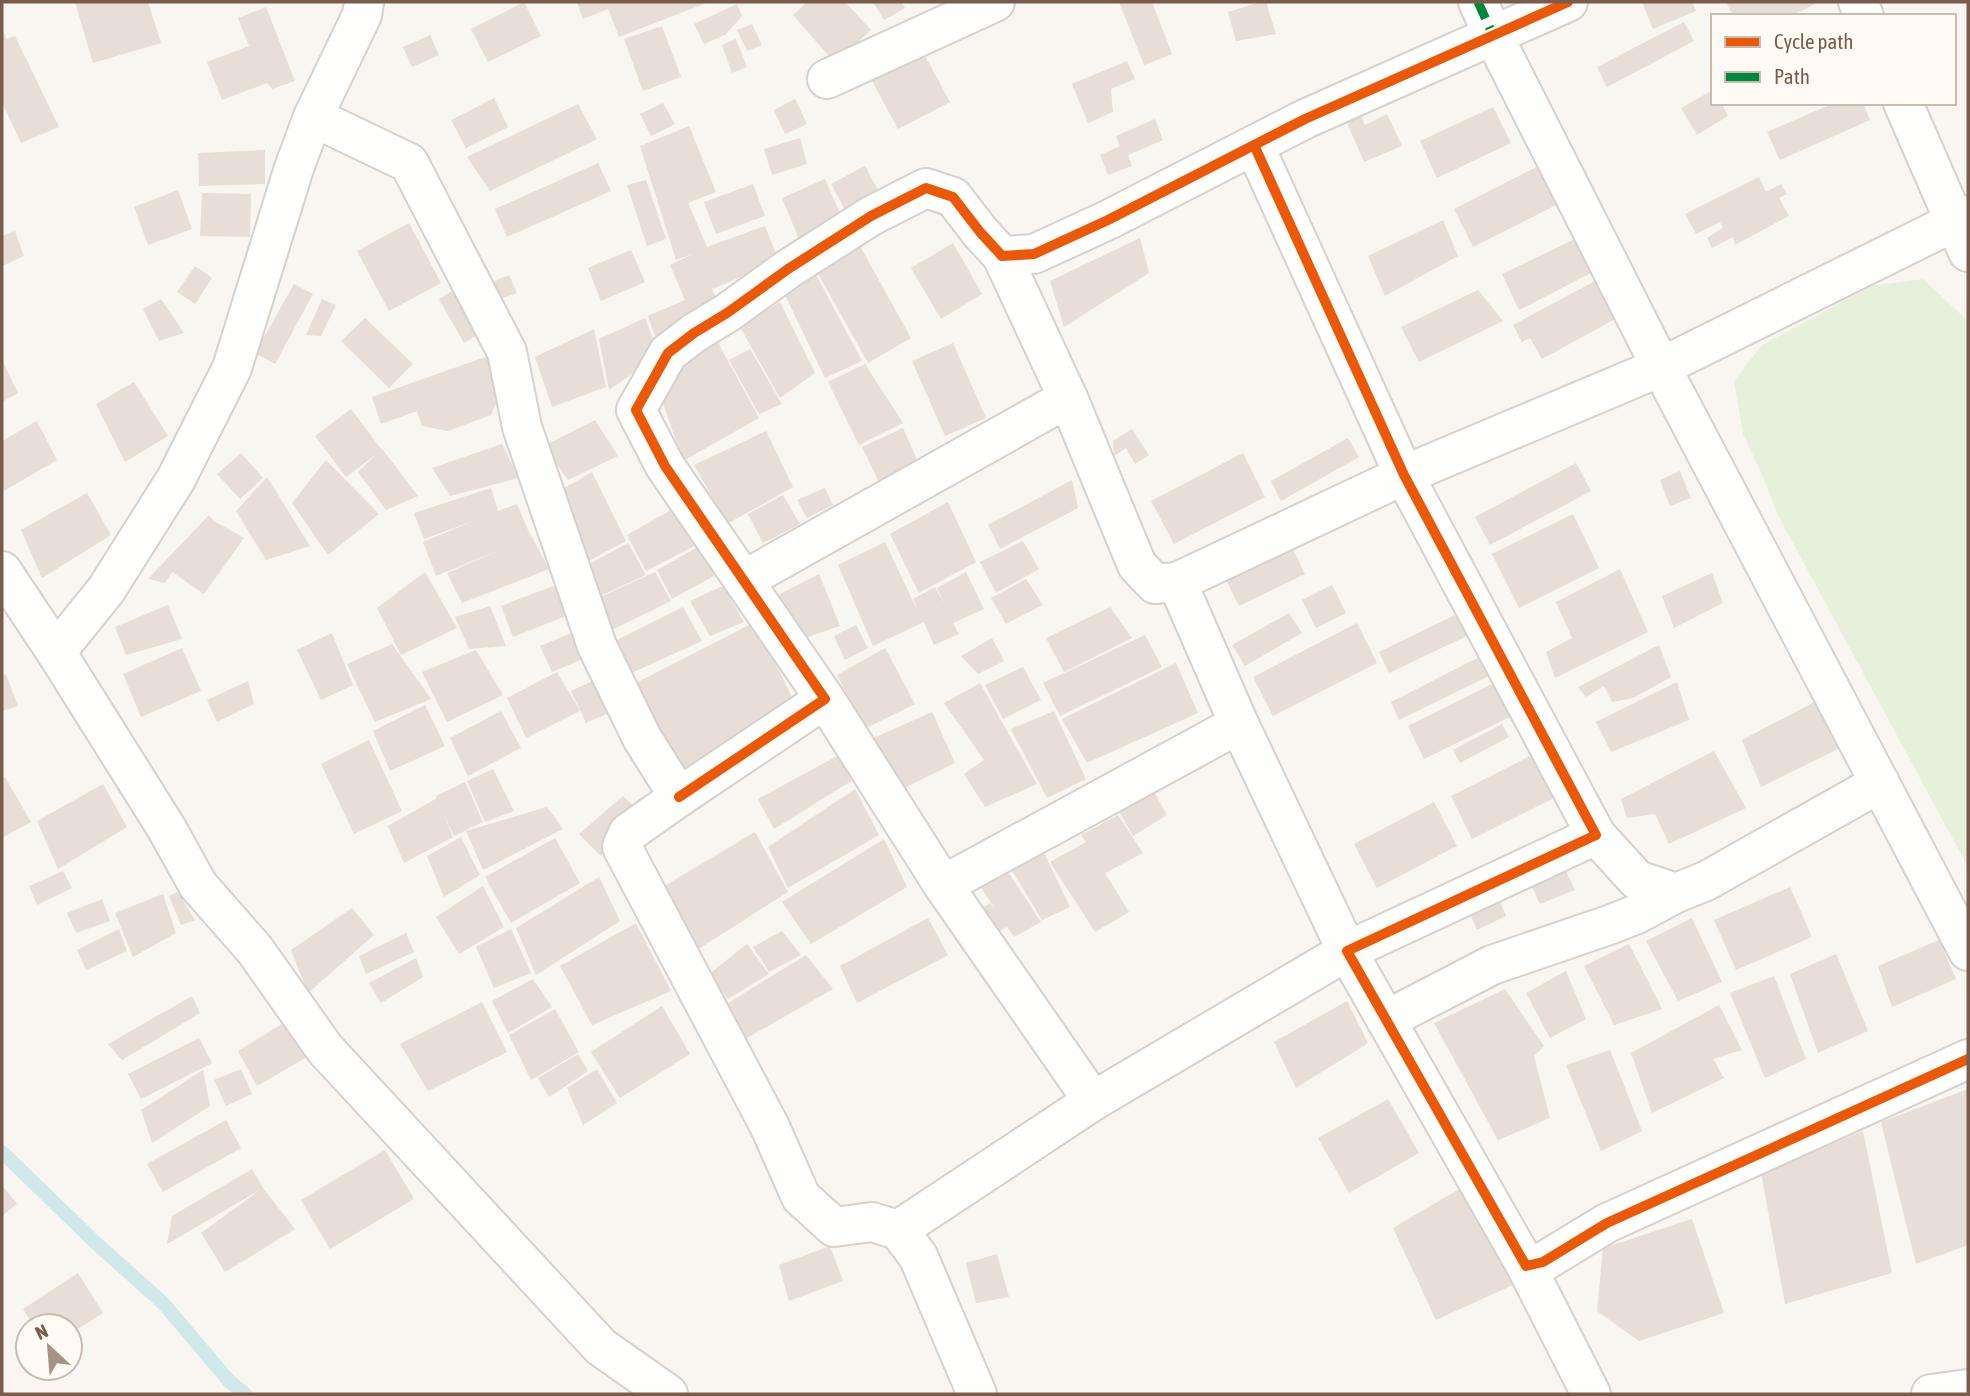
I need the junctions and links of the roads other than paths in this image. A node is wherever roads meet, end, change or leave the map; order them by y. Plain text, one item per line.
1 (364, 2) edge
2 (995, 2) edge
3 (1568, 2) edge
4 (1485, 18) edge
5 (827, 79) dead end
6 (1904, 105) edge
7 (313, 117) junction
8 (1254, 145) junction
9 (1964, 230) edge
10 (1002, 256) junction
11 (1661, 367) junction
12 (1068, 398) junction
13 (1404, 475) junction
14 (2, 570) edge
15 (744, 580) junction
16 (1177, 582) junction
17 (56, 652) junction
18 (825, 699) junction
19 (1239, 724) junction
20 (1880, 783) junction
21 (679, 797) junction
22 (1596, 835) junction
23 (943, 885) junction
24 (1676, 892) junction
25 (1347, 951) junction
26 (1968, 951) edge
27 (1386, 1020) junction
28 (1968, 1059) edge
29 (1093, 1101) junction
30 (898, 1230) junction
31 (1526, 1266) junction
32 (1968, 1389) edge
33 (668, 1394) edge
34 (977, 1394) edge
35 (1591, 1394) edge
36 (1931, 1394) edge

1 - 7 street
2 - 5 street
3 - 4 street
4 - 8 street
4 - 11 street
6 - 9 street
7 - 17 street
7 - 21 street
8 - 10 street
8 - 13 street
9 - 11 street
10 - 12 street
10 - 15 street
11 - 13 street
11 - 20 street
12 - 15 street
12 - 16 street
13 - 16 street
13 - 22 street
14 - 17 street
15 - 18 street
16 - 19 street
17 - 33 street
18 - 21 street
18 - 23 street
19 - 23 street
19 - 25 street
20 - 24 street
20 - 26 street
21 - 30 street
22 - 24 street
22 - 25 street
23 - 29 street
24 - 27 street
25 - 27 street
25 - 29 street
27 - 31 street
28 - 31 street
29 - 30 street
30 - 34 street
31 - 35 street
32 - 36 street

